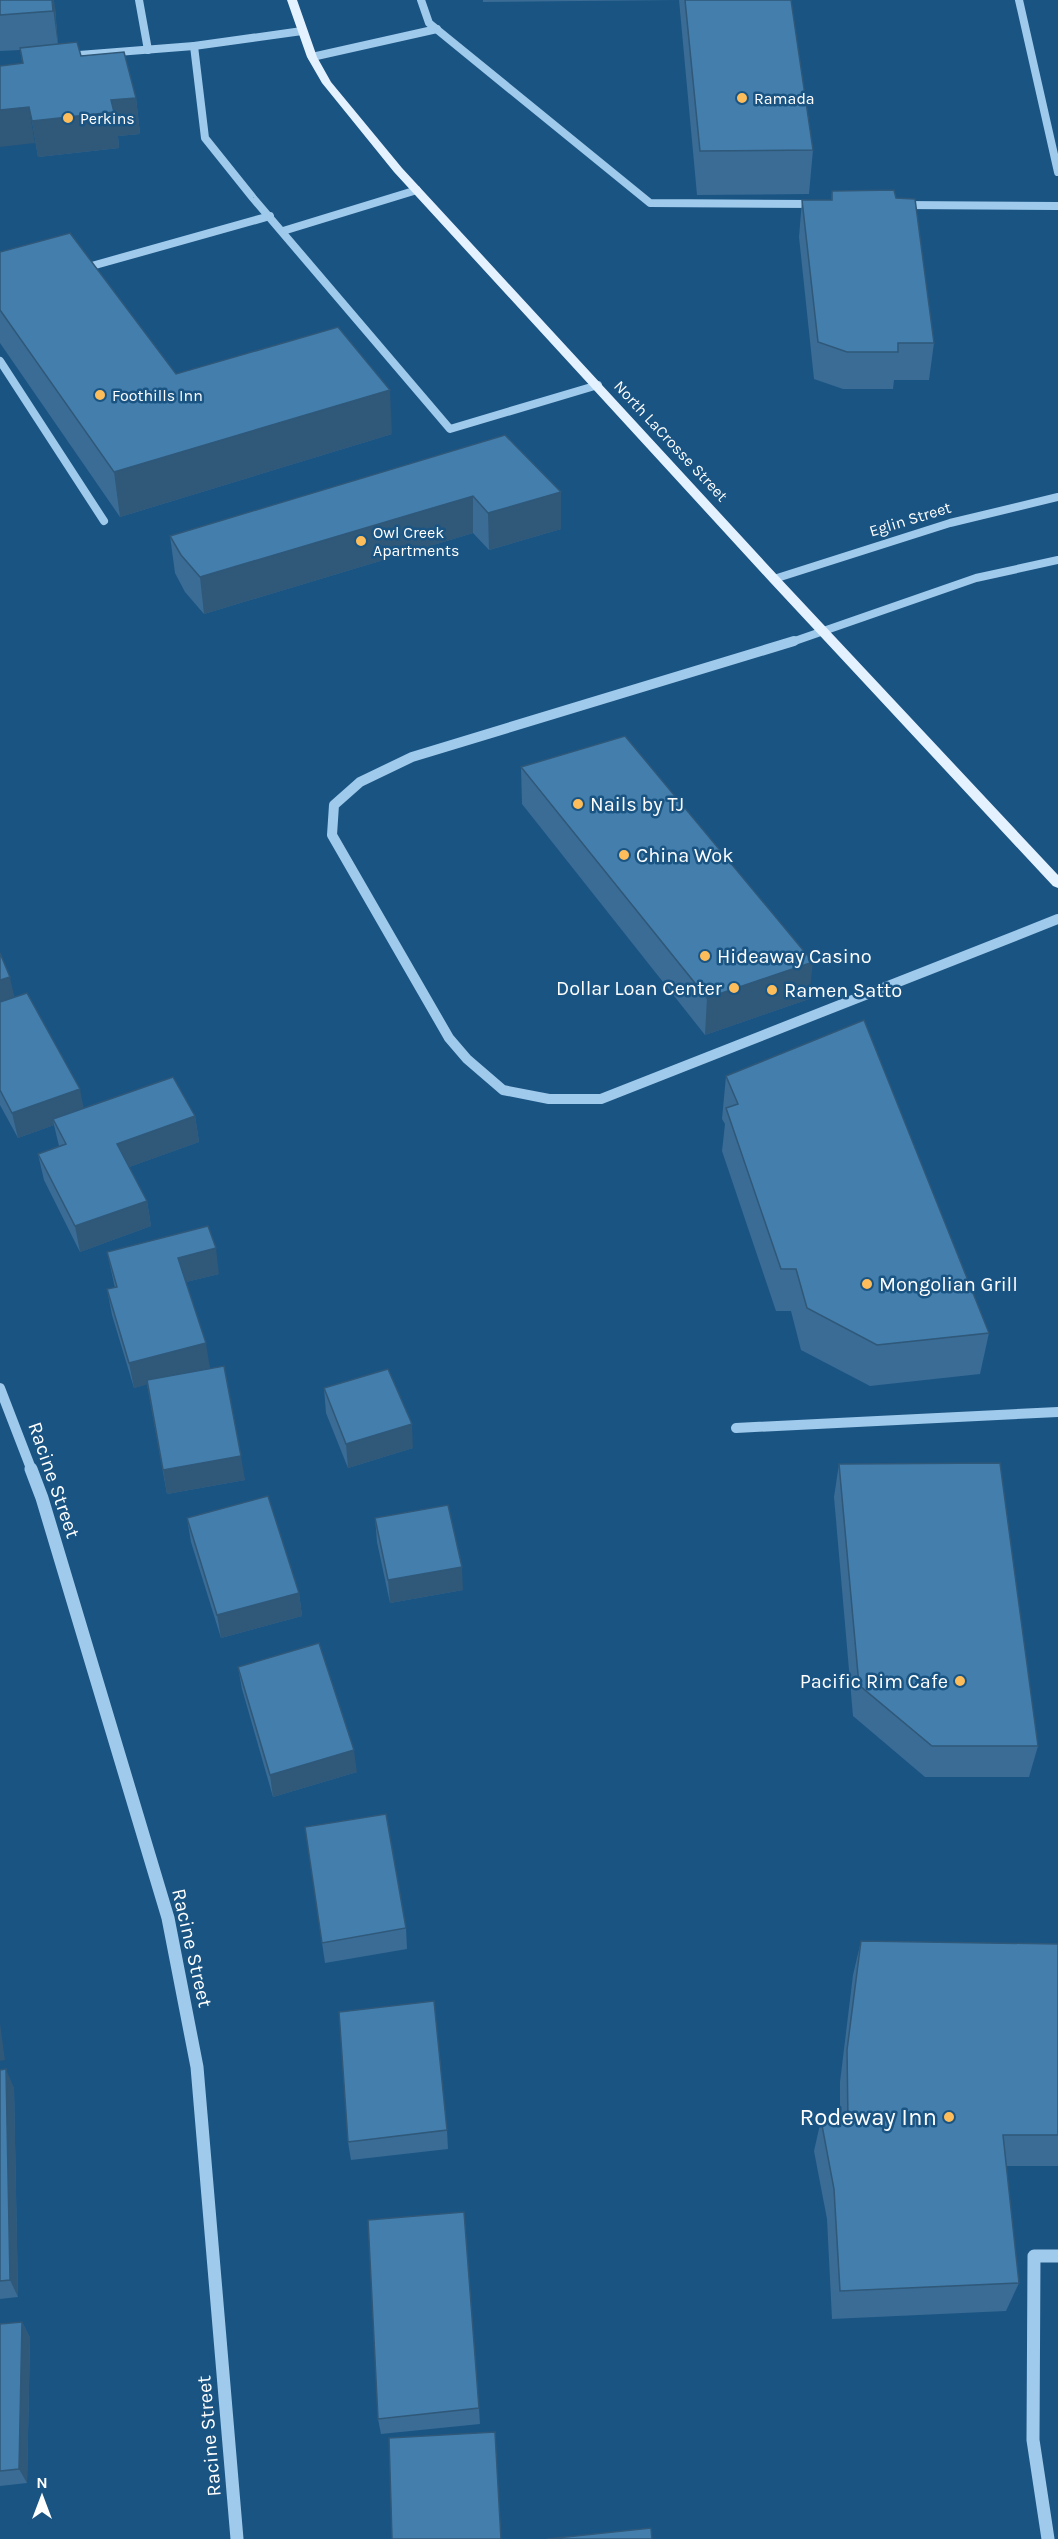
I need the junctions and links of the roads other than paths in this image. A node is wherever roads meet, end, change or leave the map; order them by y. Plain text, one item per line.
1 (139, 0) edge
2 (292, 0) edge
3 (421, 0) edge
4 (1019, 0) edge
5 (437, 29) junction
6 (302, 31) junction
7 (194, 46) junction
8 (148, 50) junction
9 (56, 57) edge
10 (312, 57) junction
11 (1058, 172) edge
12 (417, 190) junction
13 (820, 204) edge
14 (892, 205) edge
15 (1058, 206) edge
16 (270, 216) junction
17 (283, 231) junction
18 (77, 270) edge
19 (0, 361) edge
20 (597, 386) junction
21 (1058, 497) edge
22 (104, 521) dead end
23 (1058, 560) edge
24 (774, 579) junction
25 (824, 632) junction
26 (1058, 884) edge
27 (1058, 919) edge
28 (0, 1388) edge
29 (1058, 1412) edge
30 (736, 1428) dead end
31 (1058, 2256) edge
32 (237, 2539) edge
33 (1048, 2539) edge

1 - 8 street
2 - 6 main road, North LaCrosse Street
3 - 5 street
4 - 11 street
5 - 10 street
5 - 13 street
6 - 7 street
6 - 10 main road, North LaCrosse Street
7 - 8 street
7 - 16 street
8 - 9 street
10 - 12 main road, North LaCrosse Street
12 - 17 street
12 - 20 main road, North LaCrosse Street
14 - 15 street
16 - 17 street
16 - 18 street
17 - 20 street
19 - 22 street
20 - 24 main road, North LaCrosse Street
21 - 24 street, Eglin Street
23 - 25 street
24 - 25 main road, North LaCrosse Street
25 - 26 main road, North LaCrosse Street
25 - 27 street
28 - 32 street, Racine Street
29 - 30 street
31 - 33 street

